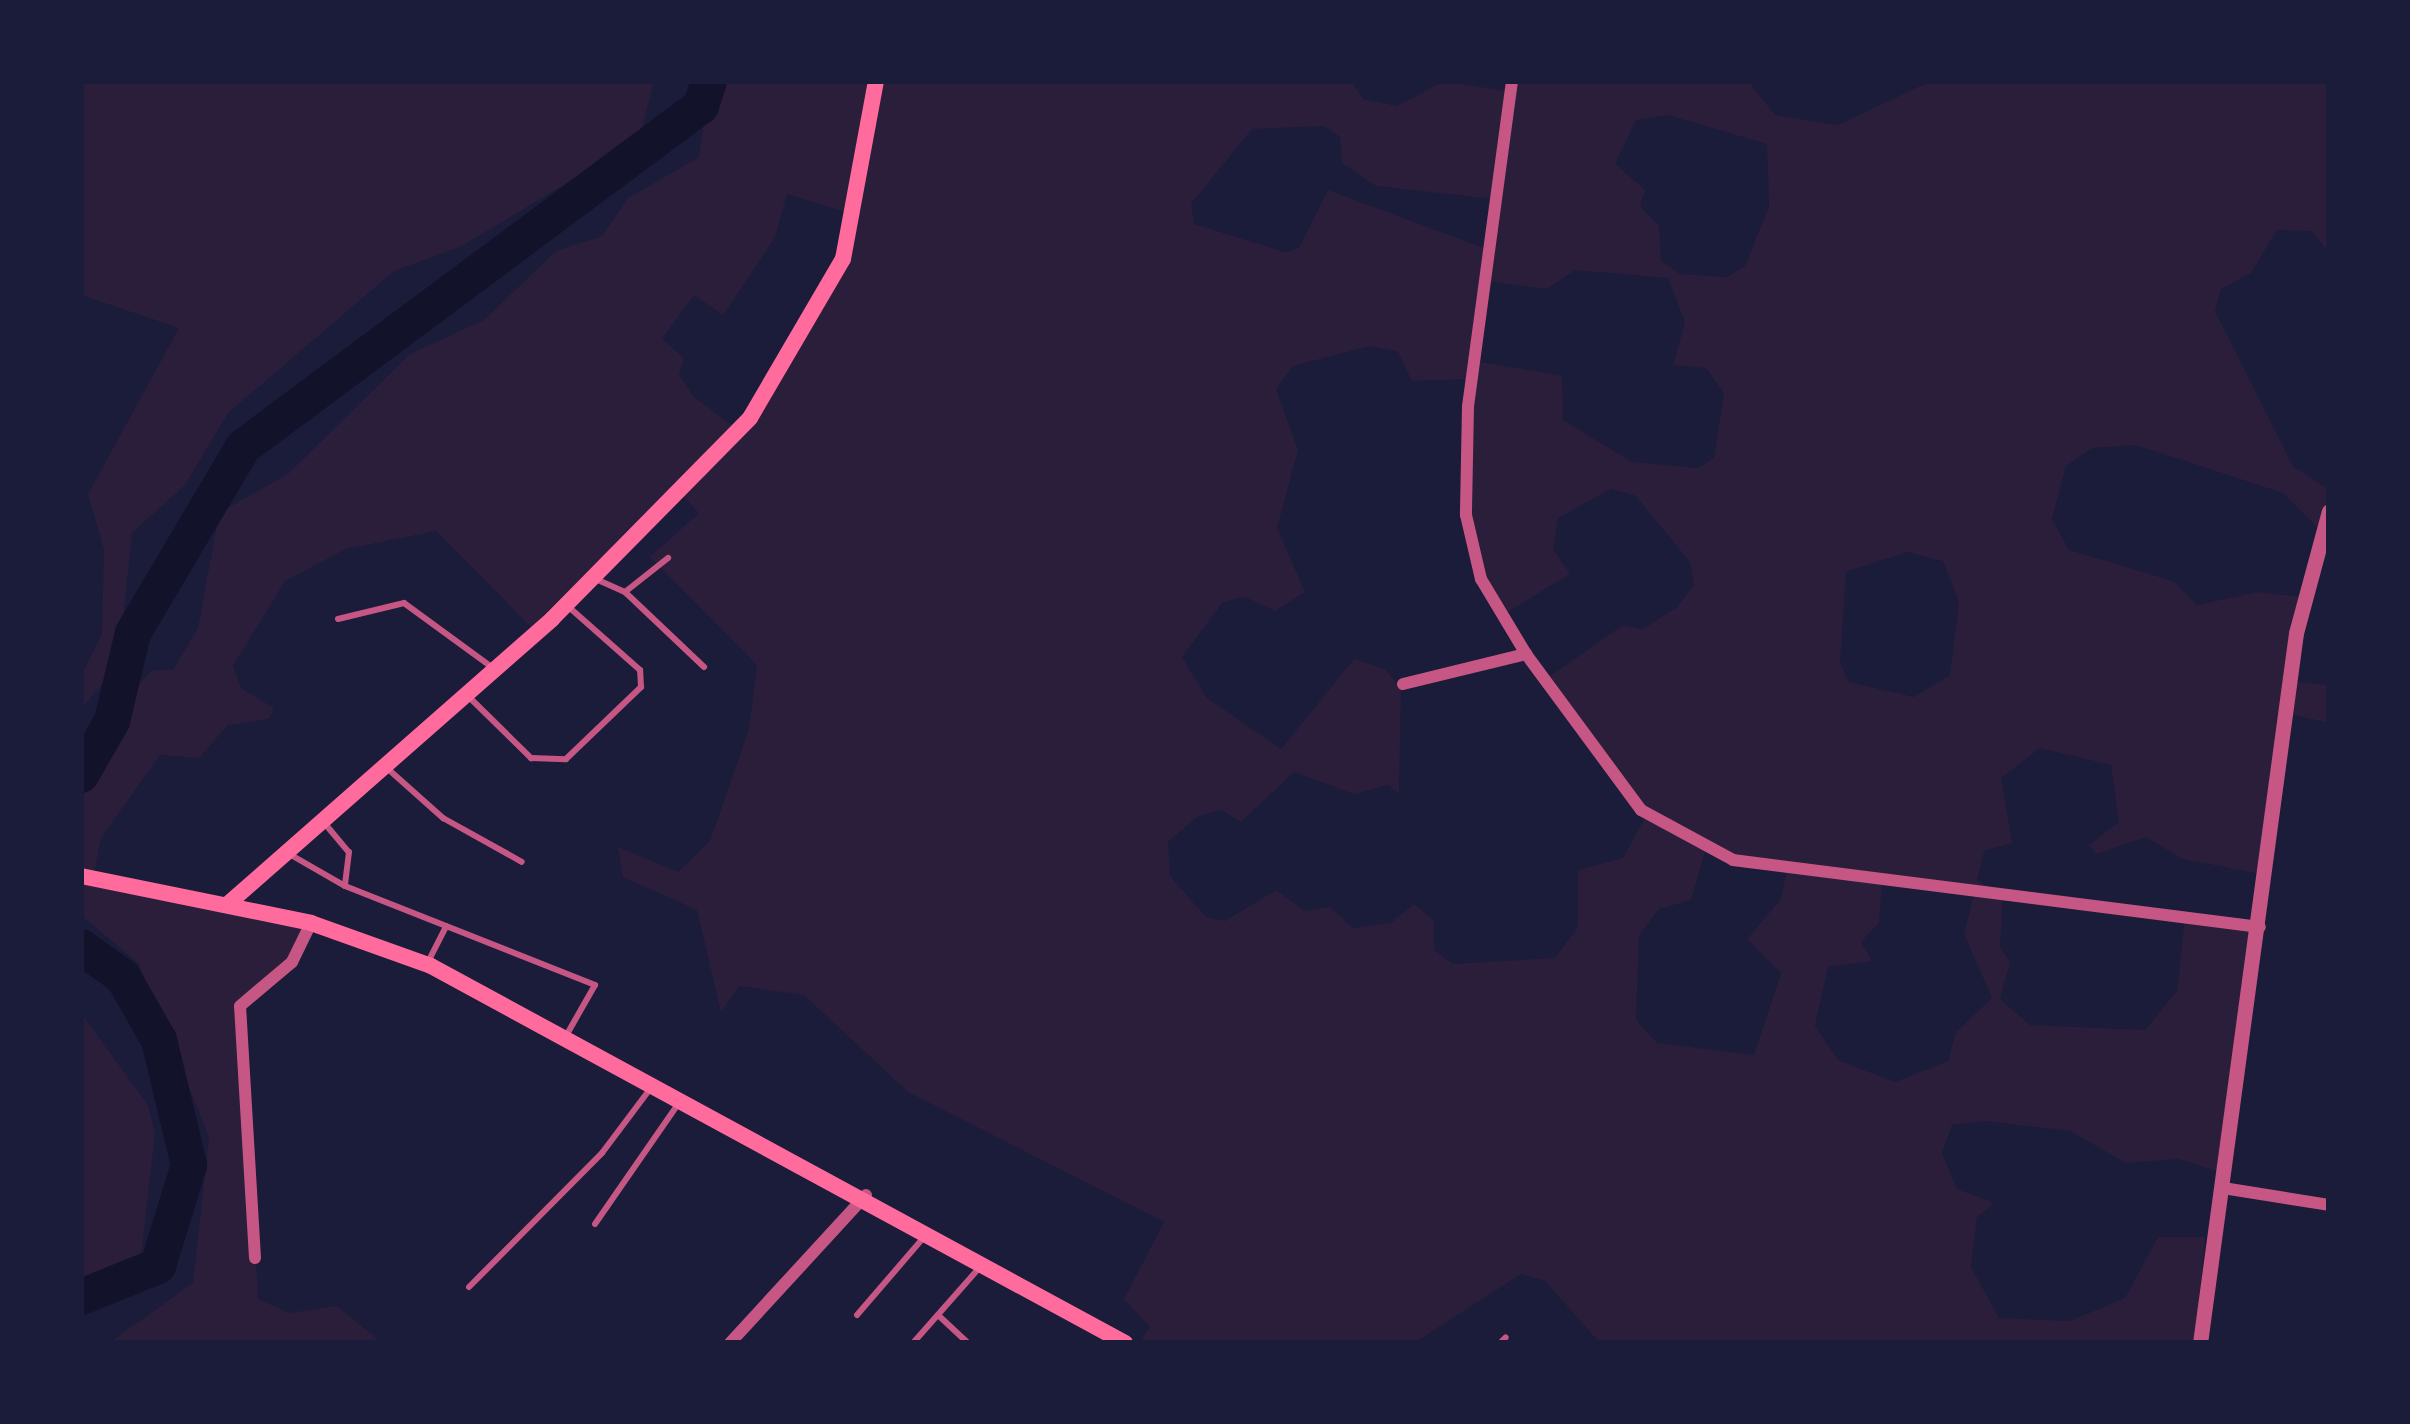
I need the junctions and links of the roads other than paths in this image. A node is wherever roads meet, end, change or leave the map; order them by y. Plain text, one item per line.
1 (876, 81) edge
2 (1512, 81) edge
3 (2329, 511) edge
4 (668, 558) dead end
5 (595, 578) junction
6 (626, 592) junction
7 (566, 605) junction
8 (338, 620) dead end
9 (1526, 654) junction
10 (704, 667) dead end
11 (496, 670) junction
12 (1402, 684) dead end
13 (468, 696) junction
14 (388, 769) junction
15 (326, 825) junction
16 (290, 854) junction
17 (522, 862) dead end
18 (84, 876) edge
19 (345, 886) junction
20 (229, 903) junction
21 (311, 923) junction
22 (446, 926) junction
23 (2263, 927) junction
24 (427, 965) junction
25 (567, 1034) junction
26 (656, 1081) junction
27 (683, 1096) junction
28 (2223, 1188) junction
29 (867, 1194) junction
30 (2329, 1205) edge
31 (595, 1224) dead end
32 (931, 1229) junction
33 (255, 1258) dead end
34 (986, 1260) junction
35 (469, 1287) dead end
36 (857, 1315) dead end
37 (938, 1315) junction
38 (730, 1343) edge
39 (913, 1343) edge
40 (968, 1343) edge
41 (1125, 1343) edge
42 (2200, 1343) edge

1 - 5 main road
2 - 9 street
3 - 23 street
4 - 6 lane
5 - 6 lane
5 - 7 main road
6 - 10 lane
7 - 11 main road
7 - 13 lane
8 - 11 lane
9 - 12 street
9 - 23 street
11 - 13 main road
13 - 14 main road
14 - 15 main road
14 - 17 lane
15 - 16 main road
15 - 19 lane
16 - 19 lane
16 - 20 main road
18 - 20 main road
19 - 22 lane
20 - 21 main road
21 - 24 main road
21 - 33 street
22 - 24 lane
22 - 25 lane
23 - 28 street
24 - 25 main road
25 - 26 main road
26 - 27 main road
26 - 35 lane
27 - 29 main road
27 - 31 lane
28 - 30 street
28 - 42 street
29 - 32 main road
29 - 38 street
32 - 34 main road
32 - 36 lane
34 - 37 lane
34 - 41 main road
37 - 39 lane
37 - 40 lane

